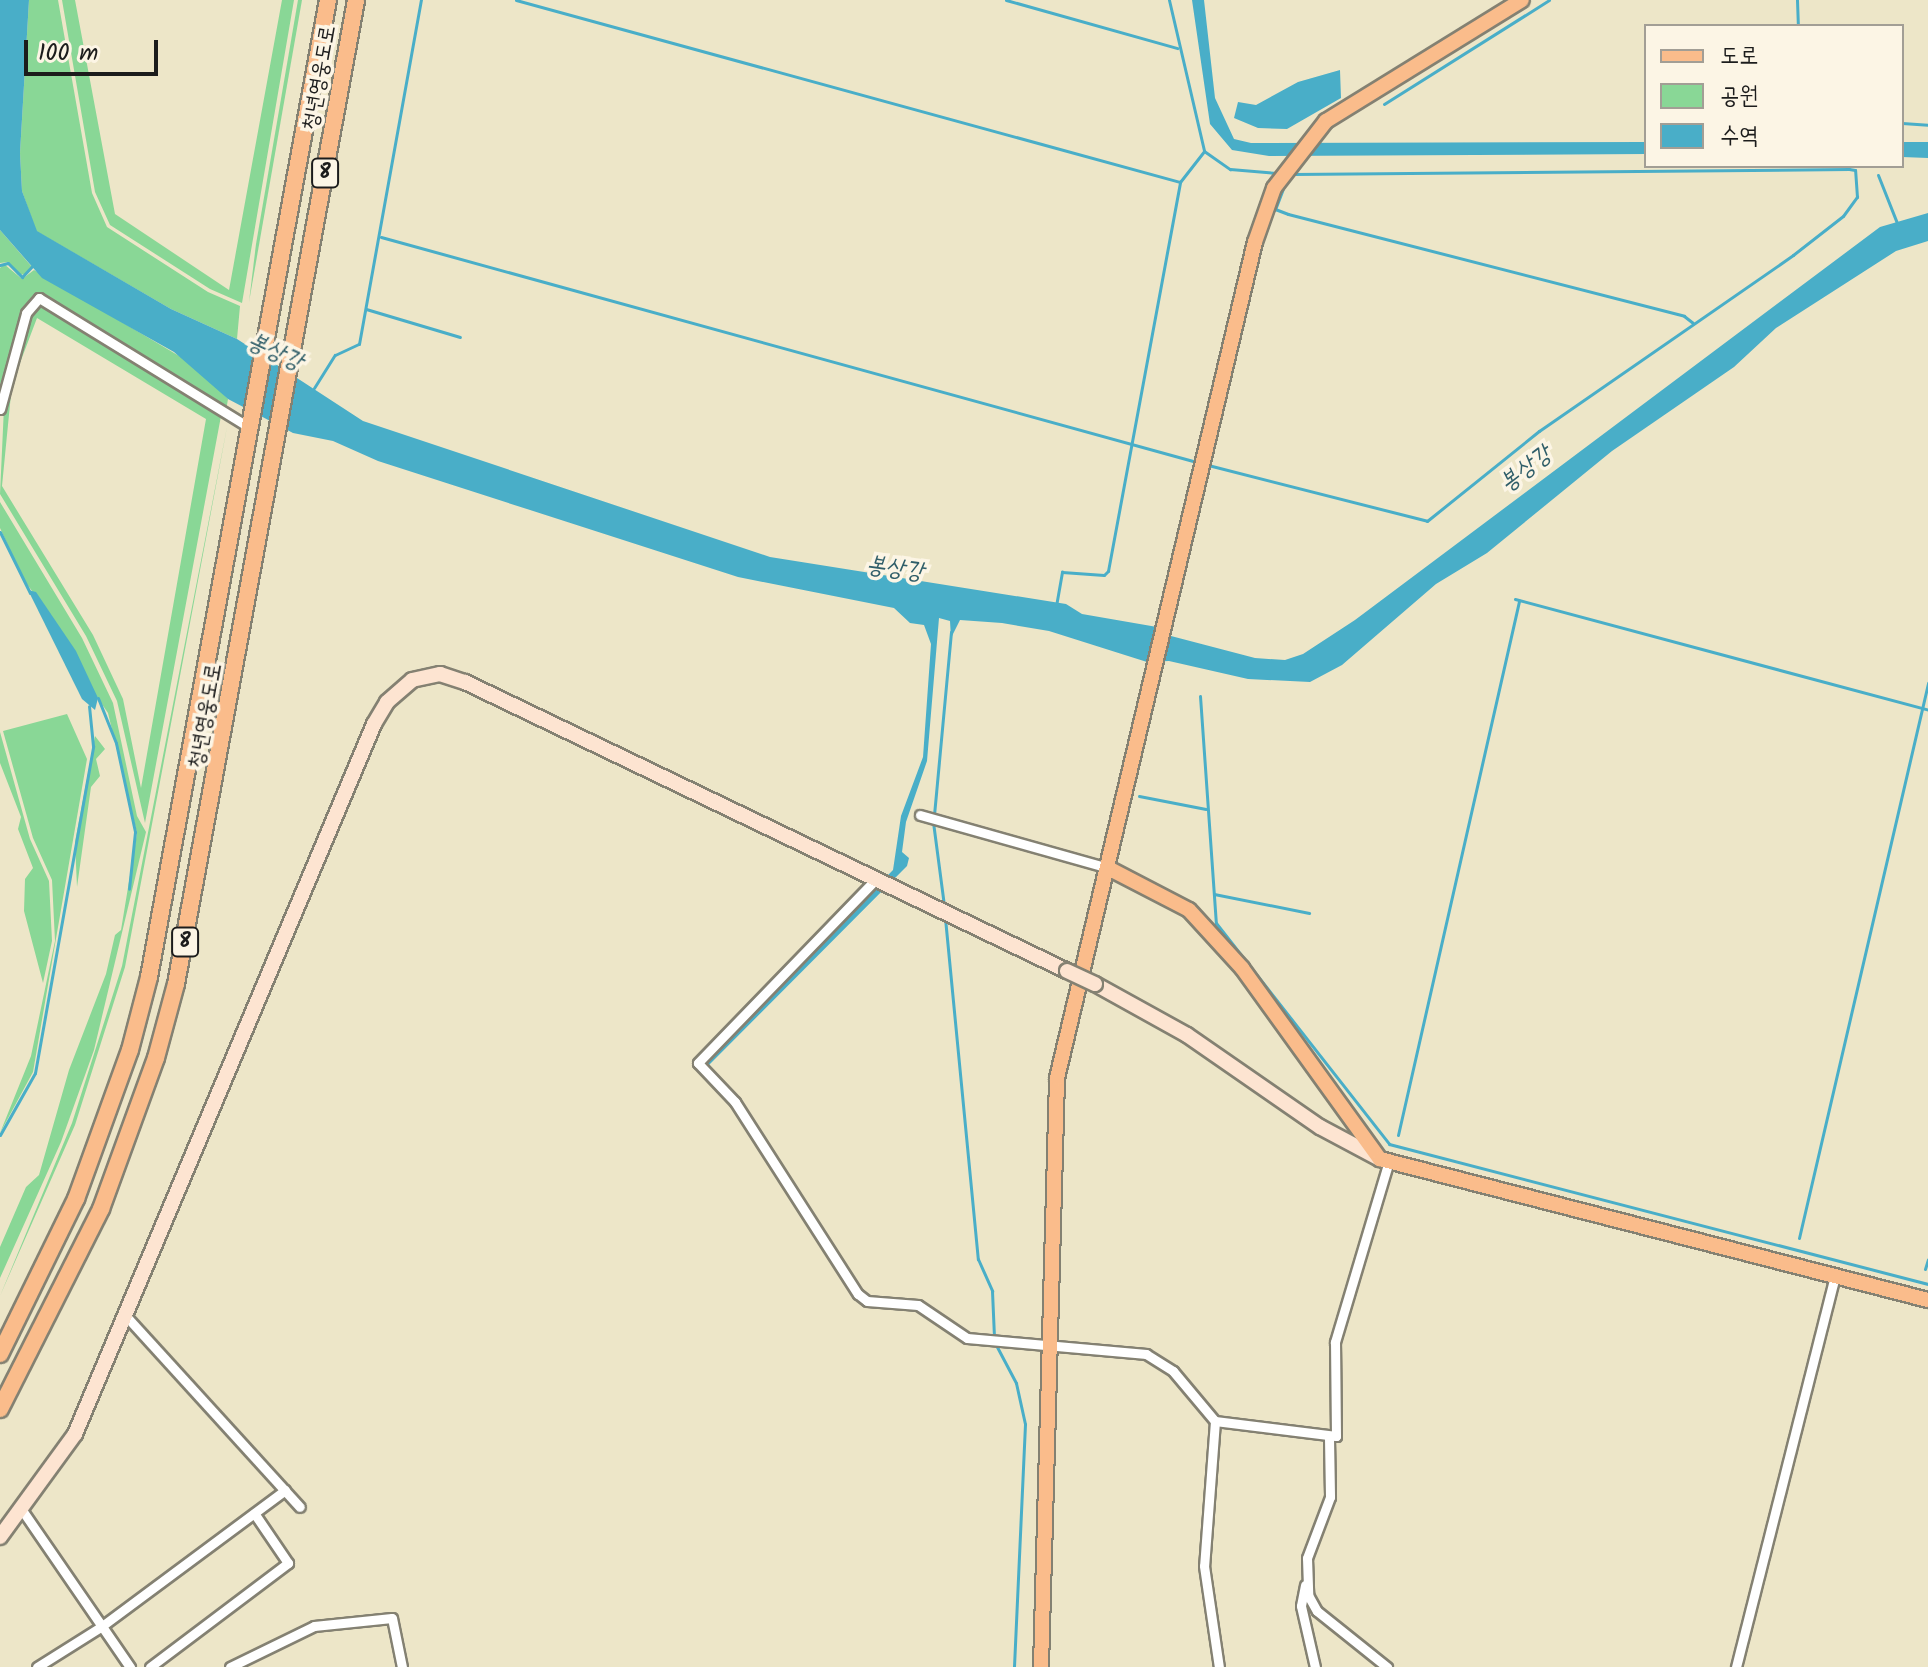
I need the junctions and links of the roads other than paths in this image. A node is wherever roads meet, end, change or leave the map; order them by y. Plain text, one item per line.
1 (328, 0) edge
2 (356, 0) edge
3 (1522, 0) edge
4 (0, 409) edge
5 (252, 429) junction
6 (920, 815) dead end
7 (1105, 878) junction
8 (878, 880) junction
9 (1384, 1160) junction
10 (1835, 1276) junction
11 (1928, 1300) edge
12 (126, 1316) junction
13 (1051, 1347) junction
14 (0, 1354) edge
15 (0, 1409) edge
16 (1215, 1421) junction
17 (1329, 1438) junction
18 (285, 1490) junction
19 (300, 1507) dead end
20 (22, 1510) junction
21 (254, 1513) junction
22 (0, 1537) edge
23 (1306, 1583) junction
24 (102, 1626) junction
25 (37, 1667) edge
26 (130, 1667) edge
27 (150, 1667) edge
28 (230, 1667) edge
29 (402, 1667) edge
30 (1041, 1667) edge
31 (1219, 1667) edge
32 (1315, 1667) edge
33 (1387, 1667) edge
34 (1736, 1667) edge

1 - 5 highway, 청년영웅도로 / 8
2 - 15 highway, 청년영웅도로 / 8
3 - 7 main road
4 - 5 street
5 - 14 highway, 청년영웅도로 / 8
6 - 7 street
7 - 9 main road
7 - 13 main road
8 - 9 main road, bridge
8 - 12 main road
8 - 13 street
9 - 10 main road
9 - 17 street
10 - 11 main road
10 - 34 street
12 - 18 street
12 - 20 main road
13 - 16 street
13 - 30 main road
16 - 17 street
16 - 31 street
17 - 23 street
18 - 19 street
18 - 21 street
20 - 22 main road
20 - 24 street
21 - 24 street
21 - 27 street
23 - 32 street
23 - 33 street
24 - 25 street
24 - 26 street
28 - 29 street

